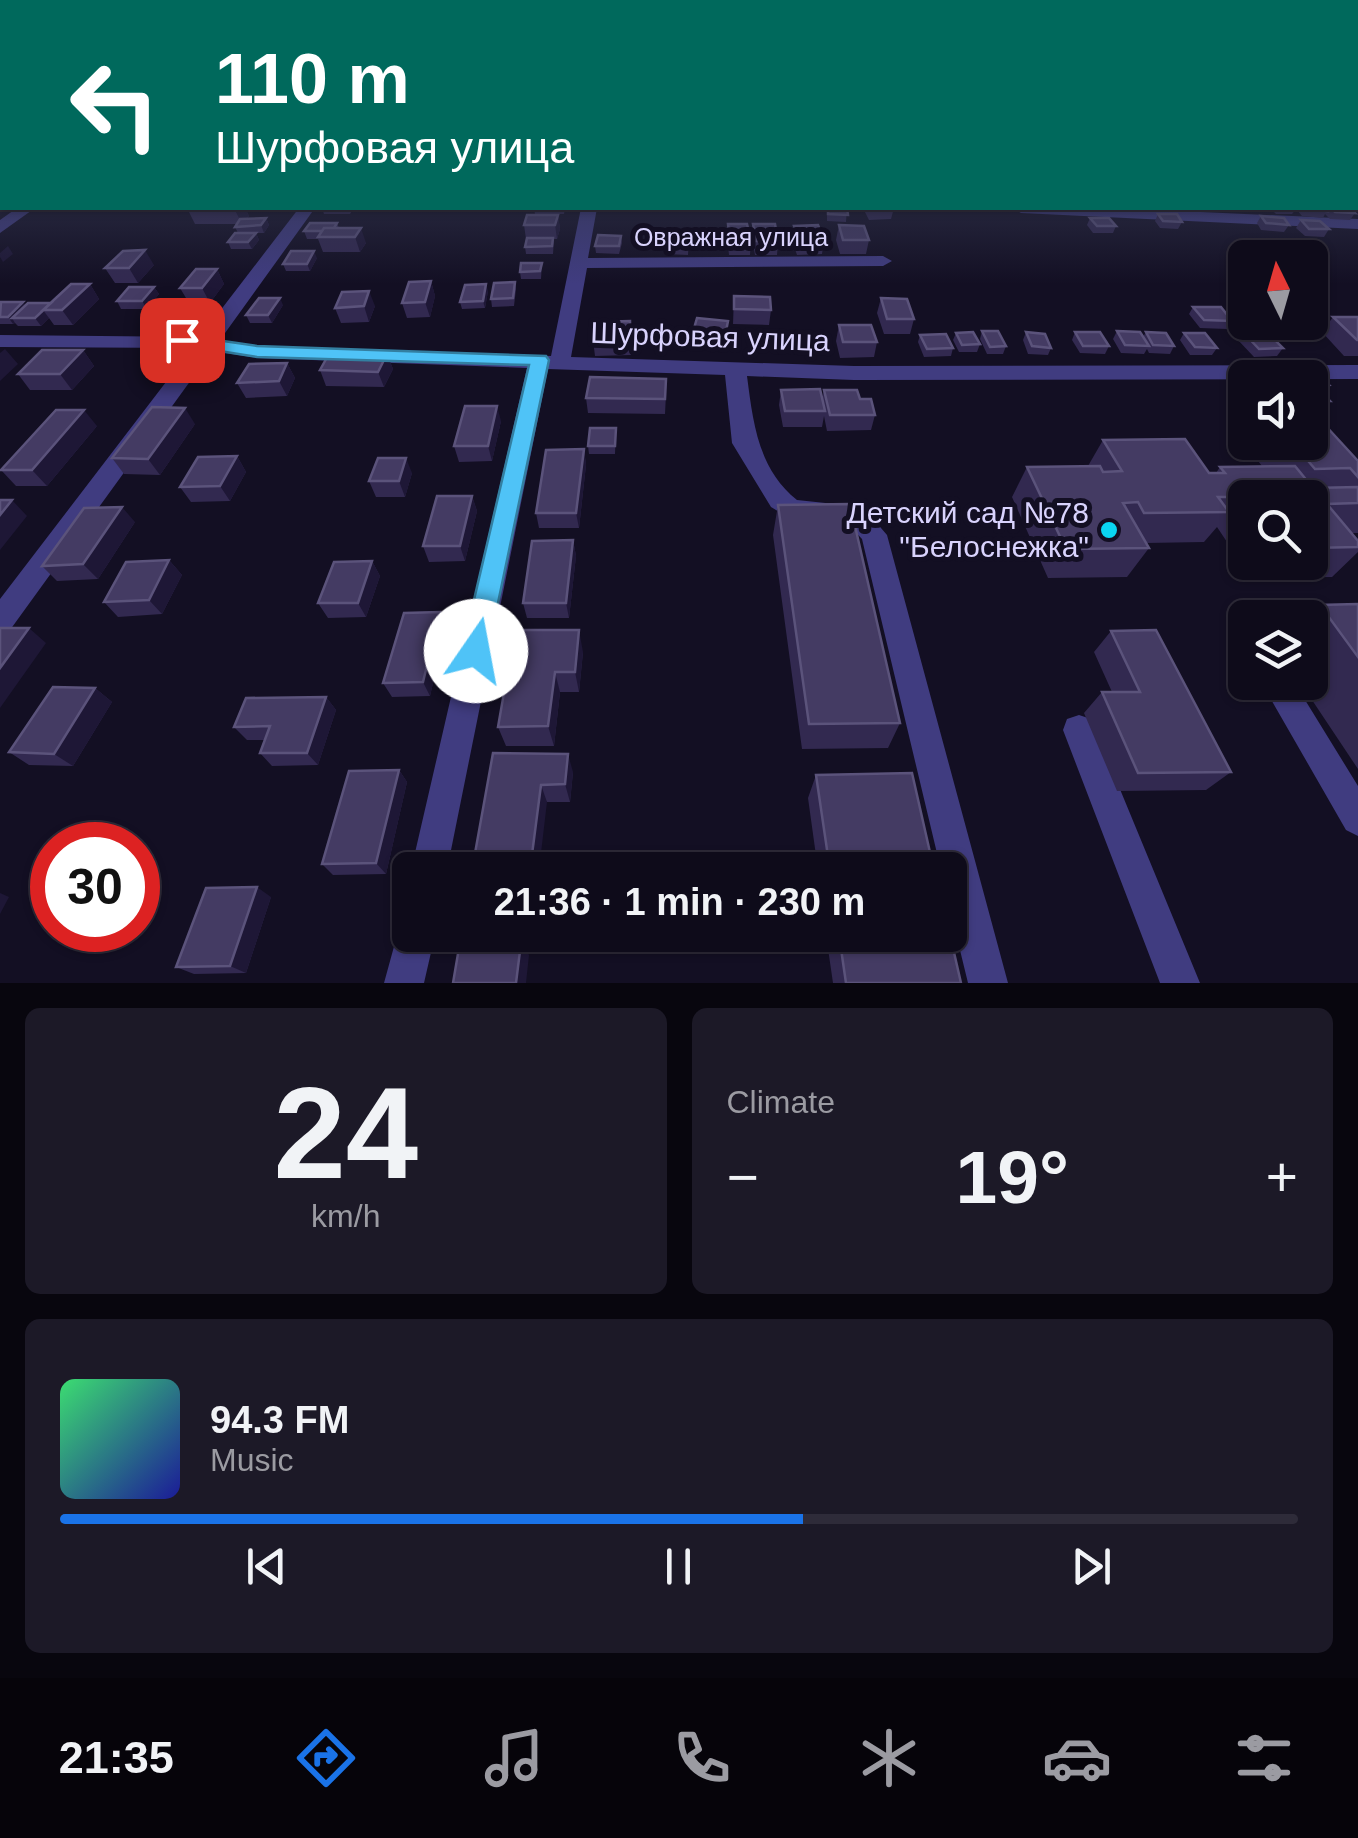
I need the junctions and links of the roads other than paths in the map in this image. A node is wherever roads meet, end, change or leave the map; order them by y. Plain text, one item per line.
1 (24, 210) edge
2 (306, 210) edge
3 (589, 210) edge
4 (1064, 210) edge
5 (1358, 224) edge
6 (0, 228) edge
7 (883, 261) dead end
8 (578, 263) junction
9 (0, 340) edge
10 (205, 346) junction
11 (550, 360) junction
12 (735, 368) junction
13 (1358, 372) edge
14 (0, 621) edge
15 (1287, 700) edge
16 (1079, 730) dead end
17 (1358, 818) edge
18 (433, 852) edge
19 (411, 952) edge
20 (404, 983) edge
21 (988, 983) edge
22 (1180, 983) edge

1 - 6 street
2 - 10 street
3 - 8 street
4 - 5 street
7 - 8 street, Овражная улица
8 - 11 street
9 - 10 street, Шурфовая улица
10 - 11 street, Шурфовая улица
10 - 14 street
11 - 12 street, Шурфовая улица
11 - 18 street
12 - 13 street, Шурфовая улица
12 - 21 street
15 - 17 street
16 - 22 street
19 - 20 street

